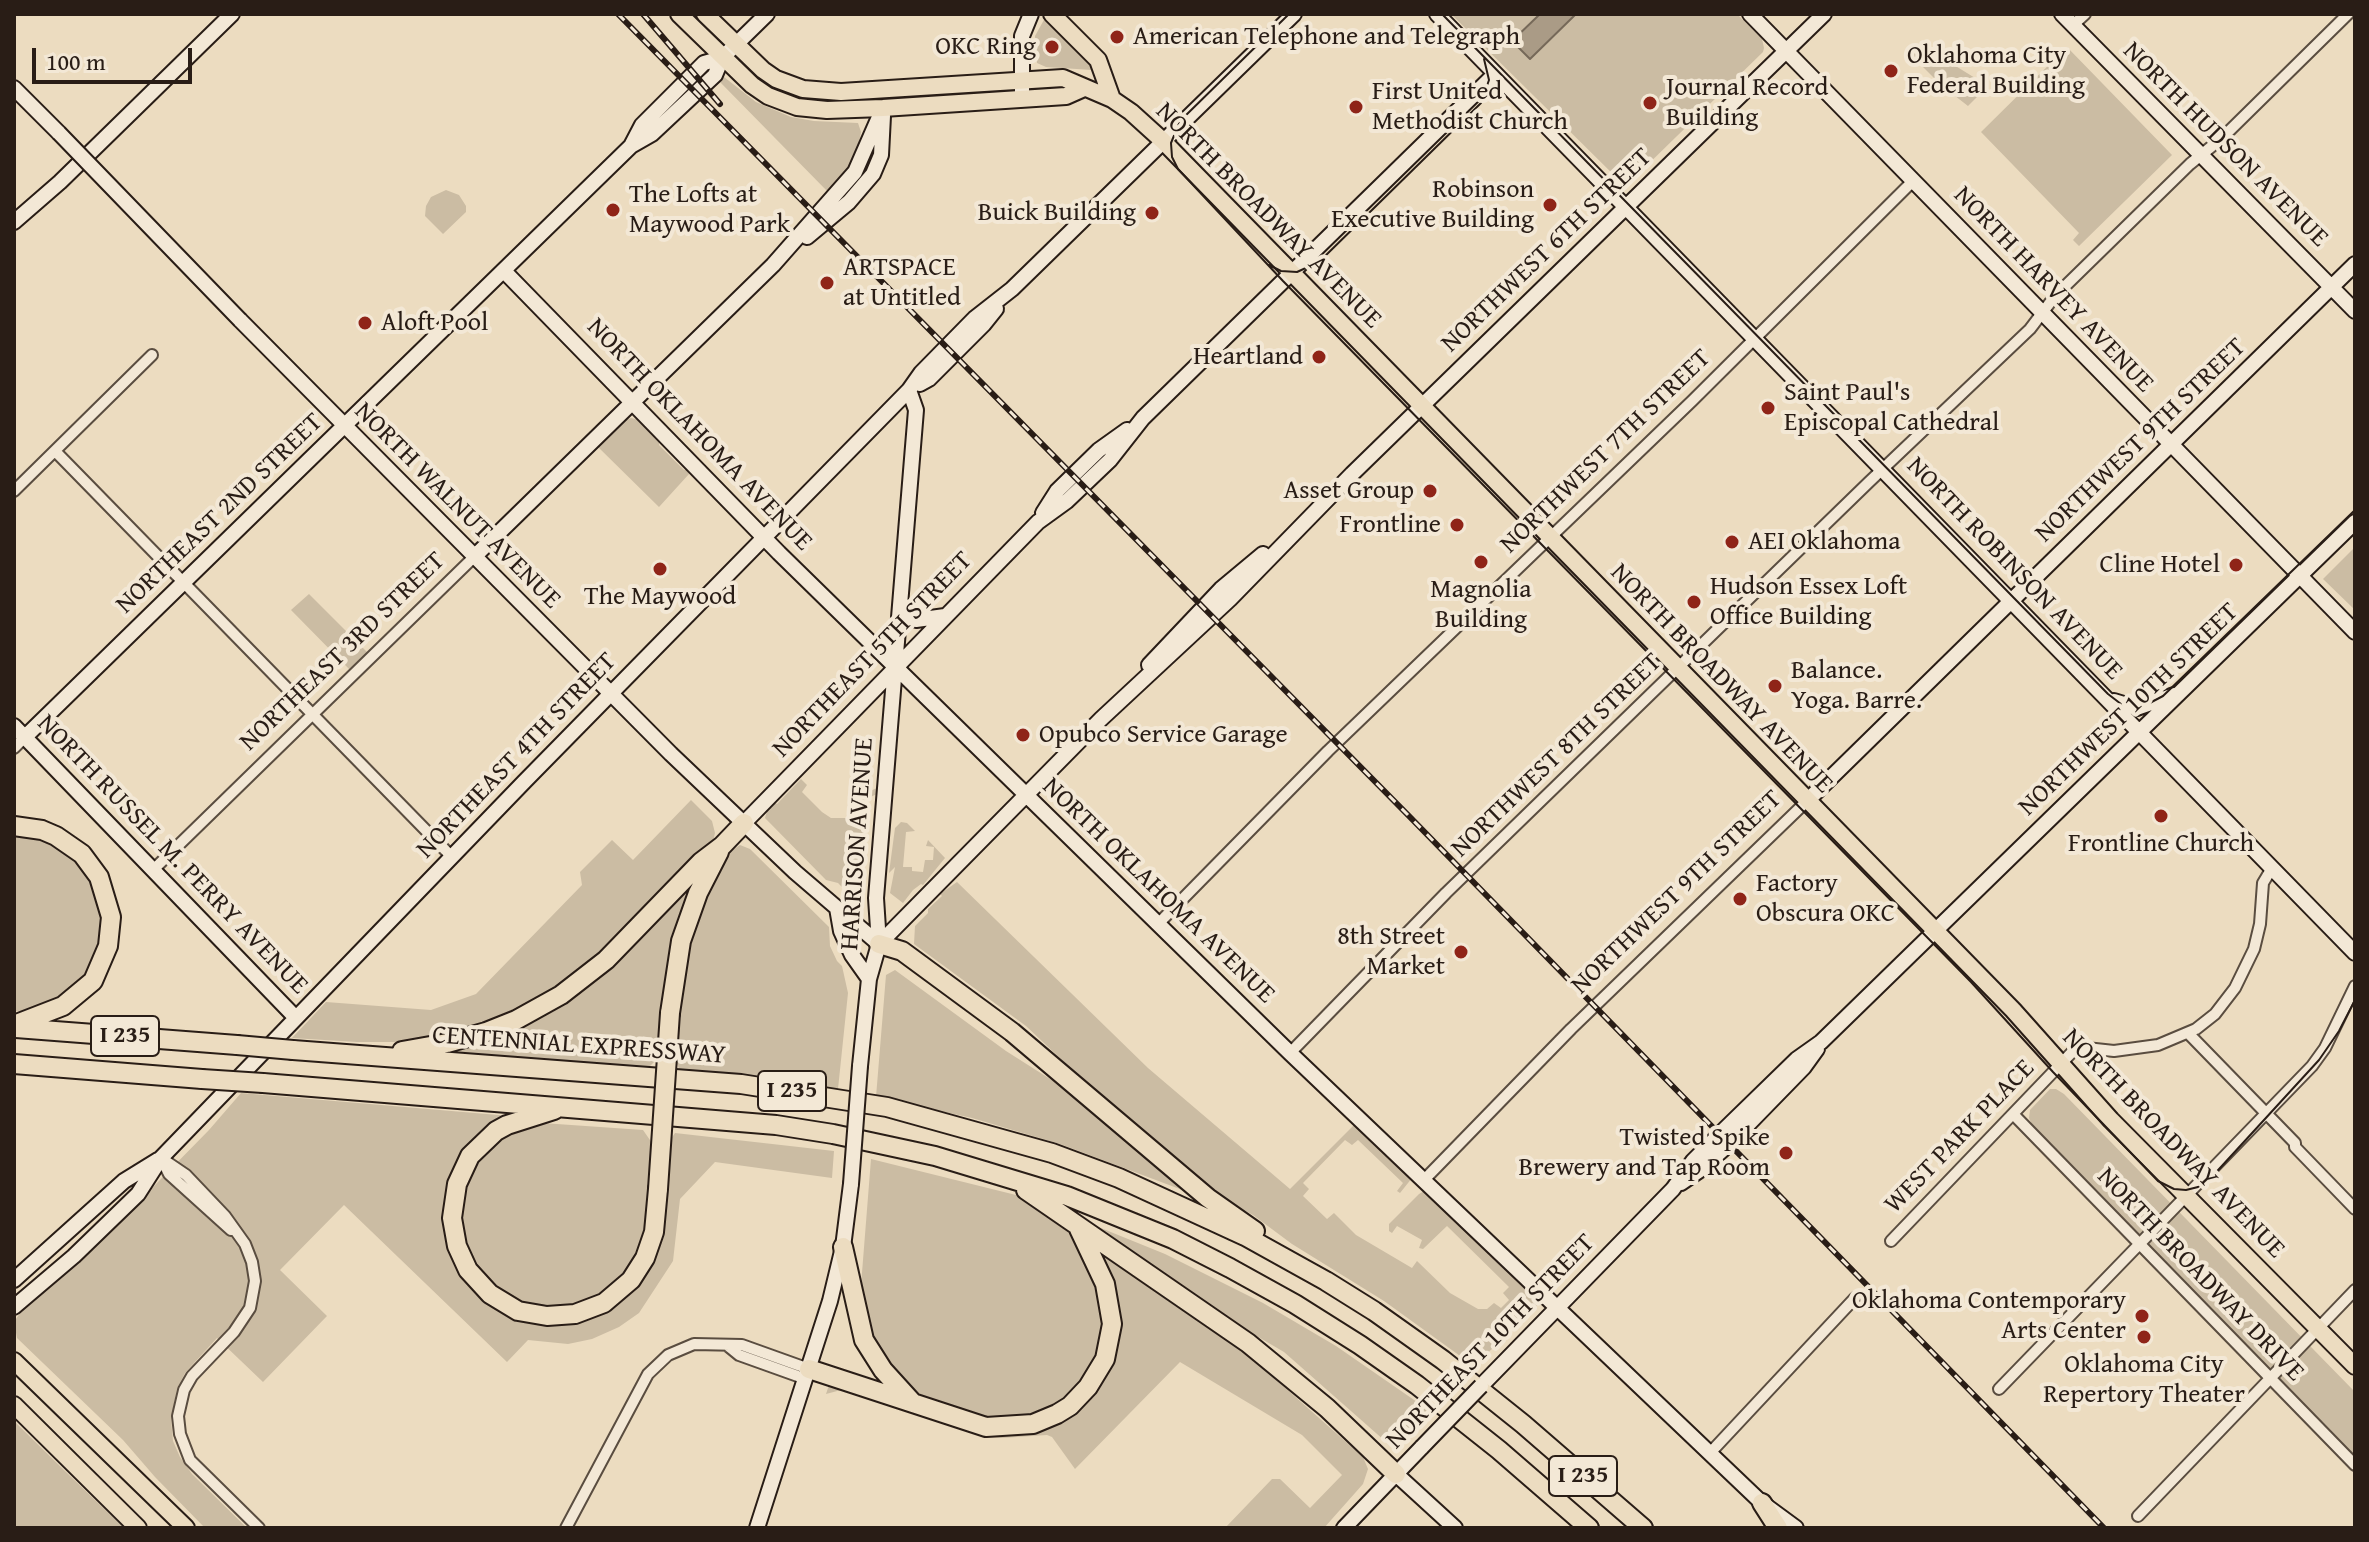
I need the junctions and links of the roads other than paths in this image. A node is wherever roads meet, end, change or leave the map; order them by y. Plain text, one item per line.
1 (232, 14) edge
2 (679, 14) edge
3 (705, 14) edge
4 (767, 14) edge
5 (1018, 14) edge
6 (1031, 14) edge
7 (1041, 14) edge
8 (1052, 14) edge
9 (1294, 14) edge
10 (1437, 14) edge
11 (1750, 14) edge
12 (1824, 14) edge
13 (2085, 14) edge
14 (2348, 14) edge
15 (2068, 20) edge
16 (1022, 36) junction
17 (735, 45) junction
18 (1786, 51) junction
19 (722, 58) junction
20 (1495, 74) junction
21 (1026, 80) junction
22 (14, 88) edge
23 (1084, 88) junction
24 (883, 90) junction
25 (1027, 98) junction
26 (1112, 99) junction
27 (883, 108) junction
28 (1163, 141) junction
29 (2201, 155) junction
30 (1913, 181) junction
31 (1626, 207) junction
32 (14, 222) edge
33 (2355, 264) edge
34 (504, 271) junction
35 (1292, 274) junction
36 (2332, 287) junction
37 (2355, 311) edge
38 (2042, 314) junction
39 (1755, 338) junction
40 (152, 355) dead end
41 (909, 390) junction
42 (632, 402) junction
43 (1421, 406) junction
44 (1143, 418) junction
45 (345, 425) junction
46 (2171, 445) junction
47 (55, 451) junction
48 (1883, 469) junction
49 (14, 491) edge
50 (1038, 522) junction
51 (2355, 522) edge
52 (764, 537) junction
53 (1549, 537) junction
54 (475, 556) junction
55 (2300, 576) junction
56 (184, 583) junction
57 (2011, 601) junction
58 (901, 603) junction
59 (945, 616) junction
60 (2355, 632) edge
61 (895, 668) junction
62 (1679, 669) junction
63 (2182, 692) junction
64 (610, 695) junction
65 (2105, 696) junction
66 (314, 714) junction
67 (2140, 732) junction
68 (18, 737) edge
69 (1026, 795) junction
70 (1807, 801) junction
71 (744, 823) junction
72 (14, 826) edge
73 (722, 846) junction
74 (452, 857) junction
75 (2272, 868) junction
76 (153, 870) junction
77 (837, 908) junction
78 (1158, 924) junction
79 (1935, 932) junction
80 (879, 944) junction
81 (2355, 953) edge
82 (869, 979) junction
83 (2355, 986) edge
84 (296, 1018) junction
85 (14, 1026) edge
86 (2188, 1033) junction
87 (1290, 1053) junction
88 (364, 1056) junction
89 (14, 1064) edge
90 (2061, 1064) junction
91 (567, 1107) junction
92 (2266, 1113) junction
93 (2014, 1115) junction
94 (161, 1158) junction
95 (1007, 1177) junction
96 (1423, 1181) junction
97 (2186, 1196) junction
98 (2355, 1209) edge
99 (1075, 1223) junction
100 (1891, 1241) dead end
101 (2139, 1244) junction
102 (843, 1247) junction
103 (14, 1280) edge
104 (1326, 1281) junction
105 (2355, 1290) edge
106 (1855, 1298) dead end
107 (14, 1307) edge
108 (1557, 1307) junction
109 (2317, 1330) junction
110 (14, 1361) edge
111 (2355, 1366) edge
112 (808, 1374) junction
113 (2270, 1378) junction
114 (1999, 1389) dead end
115 (14, 1405) edge
116 (915, 1405) junction
117 (1710, 1453) junction
118 (2355, 1465) edge
119 (1396, 1474) junction
120 (1762, 1503) junction
121 (2138, 1516) dead end
122 (138, 1528) edge
123 (186, 1528) edge
124 (259, 1528) edge
125 (566, 1528) edge
126 (757, 1528) edge
127 (1344, 1528) edge
128 (1455, 1528) edge
129 (1589, 1528) edge
130 (1643, 1528) edge
131 (1778, 1528) edge
132 (1796, 1528) edge

1 - 32 street
2 - 19 main road
3 - 17 main road, NORTH BROADWAY AVENUE
4 - 17 street, NORTHEAST 2ND STREET
5 - 16 street
6 - 16 street
7 - 21 street
8 - 26 main road
9 - 28 street, NORTHEAST 4TH STREET
10 - 20 street, NORTH ROBINSON AVENUE
11 - 18 street, NORTH HARVEY AVENUE
12 - 18 street, NORTHWEST 6TH STREET
13 - 15 street
14 - 29 street, NORTHWEST 8TH STREET
15 - 29 street, NORTH HUDSON AVENUE
16 - 21 street
17 - 19 street, NORTHEAST 2ND STREET
17 - 24 main road, NORTH BROADWAY AVENUE
18 - 30 street, NORTH HARVEY AVENUE
18 - 31 street, NORTHWEST 6TH STREET
19 - 27 main road
19 - 34 street, NORTHEAST 2ND STREET
20 - 31 street, NORTH ROBINSON AVENUE
20 - 35 street
21 - 23 main road, NORTH BROADWAY AVENUE
21 - 24 main road, NORTH BROADWAY AVENUE
21 - 25 street
22 - 45 street, NORTH WALNUT AVENUE, bridge
23 - 25 main road
23 - 26 main road, NORTH BROADWAY AVENUE
24 - 27 street
25 - 27 main road
26 - 28 main road, NORTH BROADWAY AVENUE
27 - 42 street, NORTHEAST 3RD STREET
28 - 35 main road, NORTH BROADWAY AVENUE
28 - 41 street, NORTHEAST 4TH STREET
29 - 36 street, NORTH HUDSON AVENUE
29 - 38 street, NORTHWEST 8TH STREET
30 - 38 street, NORTH HARVEY AVENUE
30 - 39 street, NORTHWEST 7TH STREET
31 - 39 street, NORTH ROBINSON AVENUE
31 - 43 street, NORTHWEST 6TH STREET
33 - 36 street, NORTHWEST 9TH STREET
34 - 42 street, NORTH OKLAHOMA AVENUE
34 - 45 street, NORTHEAST 2ND STREET
35 - 43 main road, NORTH BROADWAY AVENUE
35 - 44 street
36 - 37 street, NORTH HUDSON AVENUE
36 - 46 street, NORTHWEST 9TH STREET
38 - 46 street, NORTH HARVEY AVENUE
38 - 48 street, NORTHWEST 8TH STREET
39 - 48 street, NORTH ROBINSON AVENUE
39 - 53 street, NORTHWEST 7TH STREET
40 - 47 street
41 - 52 street, NORTHEAST 4TH STREET
41 - 58 street, HARRISON AVENUE
42 - 52 street, NORTH OKLAHOMA AVENUE
42 - 54 street, NORTHEAST 3RD STREET
43 - 53 main road, NORTH BROADWAY AVENUE
43 - 69 street, NORTHWEST 6TH STREET
44 - 50 street, NORTHEAST 5TH STREET
44 - 50 street, NORTHEAST 5TH STREET
45 - 54 street, NORTH WALNUT AVENUE
45 - 56 street, NORTHEAST 2ND STREET
46 - 55 street, NORTH HARVEY AVENUE
46 - 57 street, NORTHWEST 9TH STREET
47 - 49 street
47 - 56 street
48 - 57 street, NORTH ROBINSON AVENUE
48 - 62 street, NORTHWEST 8TH STREET
50 - 59 street, NORTHEAST 5TH STREET
51 - 55 street, NORTHWEST 10TH STREET
52 - 61 street, NORTH OKLAHOMA AVENUE
52 - 64 street, NORTHEAST 4TH STREET
53 - 62 main road, NORTH BROADWAY AVENUE
53 - 78 street, NORTHWEST 7TH STREET
54 - 64 street, NORTH WALNUT AVENUE
54 - 66 street, NORTHEAST 3RD STREET
55 - 60 street, NORTH HARVEY AVENUE
55 - 63 street, NORTHWEST 10TH STREET
56 - 66 street
56 - 68 street, NORTHEAST 2ND STREET
57 - 65 street, NORTH ROBINSON AVENUE
57 - 70 street, NORTHWEST 9TH STREET
58 - 59 street
58 - 61 street, HARRISON AVENUE
59 - 61 street, NORTHEAST 5TH STREET
61 - 69 street, NORTH OKLAHOMA AVENUE
61 - 71 street, NORTHEAST 5TH STREET
61 - 80 street, HARRISON AVENUE
62 - 70 main road, NORTH BROADWAY AVENUE
62 - 87 street, NORTHWEST 8TH STREET
63 - 65 street
63 - 67 street, NORTHWEST 10TH STREET
64 - 71 street, NORTH WALNUT AVENUE
64 - 74 street, NORTHEAST 4TH STREET
65 - 67 street, NORTH ROBINSON AVENUE
66 - 74 street
66 - 76 street, NORTHEAST 3RD STREET
67 - 75 street, NORTH ROBINSON AVENUE
67 - 79 street, NORTHWEST 10TH STREET
68 - 76 street, NORTH RUSSEL M. PERRY AVENUE
69 - 78 street, NORTH OKLAHOMA AVENUE
69 - 80 street, NORTHWEST 6TH STREET
70 - 79 main road, NORTH BROADWAY AVENUE
70 - 96 street, NORTHWEST 9TH STREET
71 - 73 highway
71 - 77 street, NORTH WALNUT AVENUE
72 - 85 highway
73 - 88 highway
73 - 91 highway, bridge
74 - 84 street, NORTHEAST 4TH STREET
75 - 81 street, NORTH ROBINSON AVENUE
75 - 86 street
76 - 84 street, NORTH RUSSEL M. PERRY AVENUE
77 - 80 street, NORTH WALNUT AVENUE
77 - 82 street
78 - 87 street, NORTH OKLAHOMA AVENUE
79 - 90 main road, NORTH BROADWAY AVENUE
79 - 108 street, NORTHEAST 10TH STREET
80 - 82 street, HARRISON AVENUE
80 - 104 highway
82 - 102 street, HARRISON AVENUE, bridge
83 - 92 street
84 - 94 street, NORTHEAST 4TH STREET
85 - 88 highway, CENTENNIAL EXPRESSWAY / I 235, bridge
86 - 90 street
86 - 92 street
87 - 96 street, NORTH OKLAHOMA AVENUE
88 - 104 highway, CENTENNIAL EXPRESSWAY / I 235
89 - 91 highway, I 235, bridge
90 - 93 street, WEST PARK PLACE
90 - 97 main road, NORTH BROADWAY AVENUE
91 - 95 highway, I 235
92 - 97 street
92 - 98 street
93 - 100 street, WEST PARK PLACE
93 - 101 street, NORTH BROADWAY DRIVE
94 - 103 street, NORTHEAST 4TH STREET
94 - 107 street, NORTHEAST 4TH STREET
94 - 124 street
95 - 99 highway
95 - 129 highway, I 235
96 - 108 street, NORTH OKLAHOMA AVENUE
97 - 101 street
97 - 109 main road, NORTH BROADWAY AVENUE
99 - 116 highway
99 - 119 highway
101 - 113 street, NORTH BROADWAY DRIVE
101 - 114 street
102 - 112 street, HARRISON AVENUE
102 - 116 highway
104 - 130 highway, CENTENNIAL EXPRESSWAY / I 235
105 - 109 street
106 - 117 street
108 - 117 street, NORTH OKLAHOMA AVENUE
108 - 119 street, NORTHEAST 10TH STREET, bridge
109 - 111 main road, NORTH BROADWAY AVENUE
109 - 113 street
110 - 123 main road
112 - 116 highway
112 - 125 street
112 - 126 street, HARRISON AVENUE
113 - 118 street, NORTH BROADWAY DRIVE
113 - 121 street
115 - 122 main road
117 - 120 street, NORTH OKLAHOMA AVENUE
119 - 127 street, NORTHEAST 10TH STREET
119 - 128 street
120 - 131 highway
120 - 132 street, NORTH OKLAHOMA AVENUE

